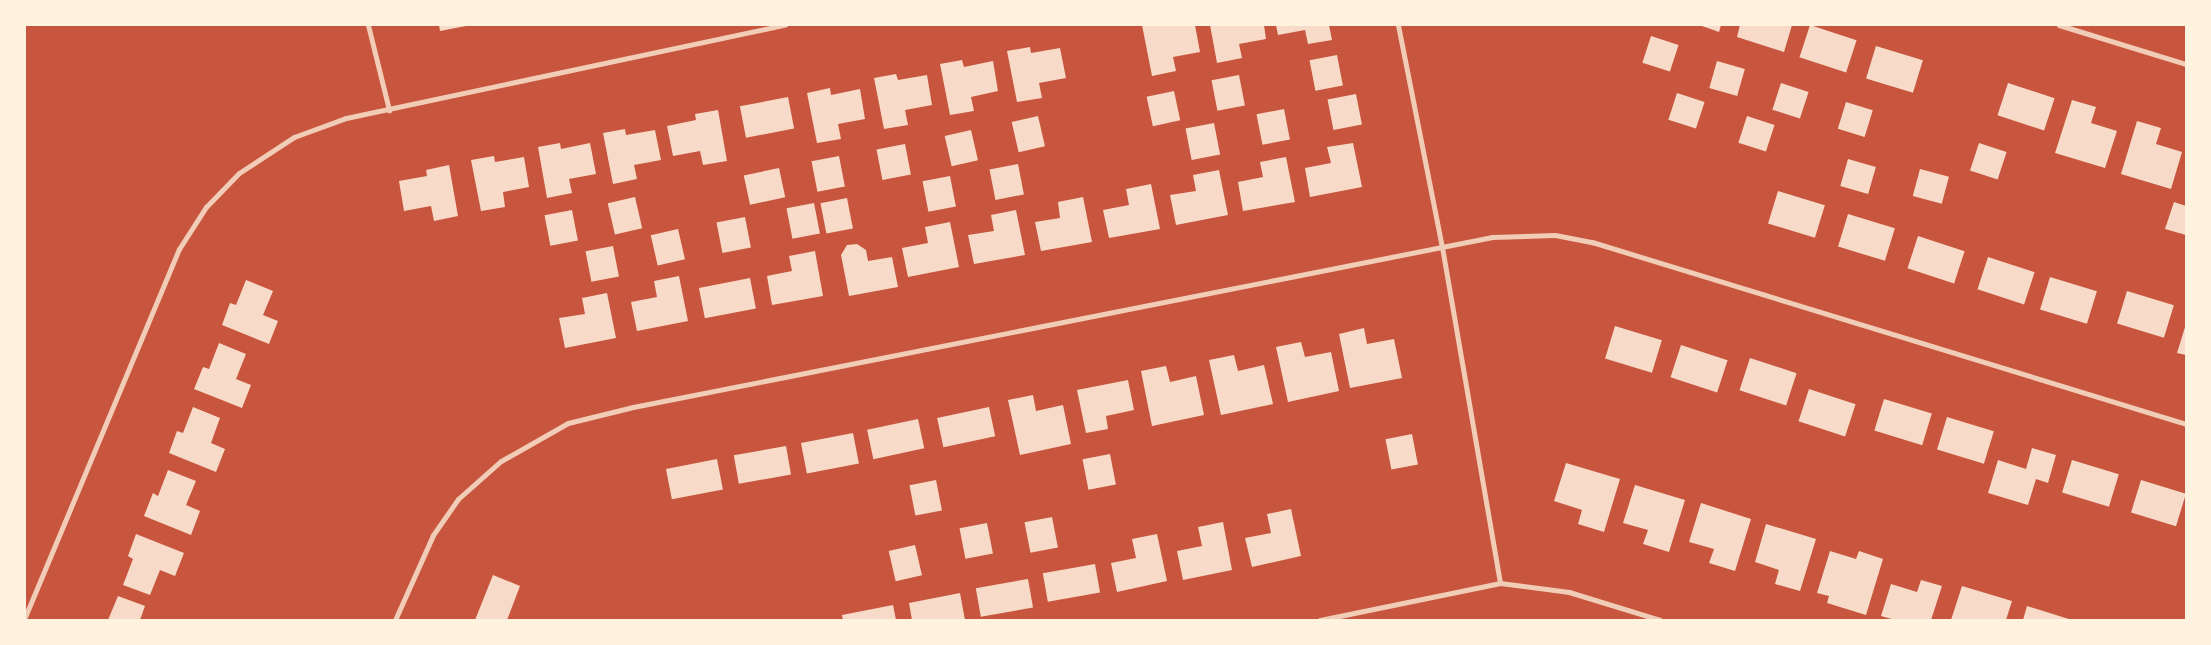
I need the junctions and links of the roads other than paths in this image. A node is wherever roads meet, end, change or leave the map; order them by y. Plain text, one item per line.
1 (368, 25) edge
2 (785, 25) edge
3 (1398, 25) edge
4 (2060, 25) edge
5 (2186, 64) edge
6 (389, 110) junction
7 (1442, 247) junction
8 (2186, 424) edge
9 (1500, 583) junction
10 (25, 617) edge
11 (396, 620) edge
12 (1320, 620) edge
13 (1660, 620) edge

1 - 6 street
2 - 6 street
3 - 7 street
4 - 5 street
6 - 10 street
7 - 8 street
7 - 9 street
7 - 11 street
9 - 12 street
9 - 13 street

